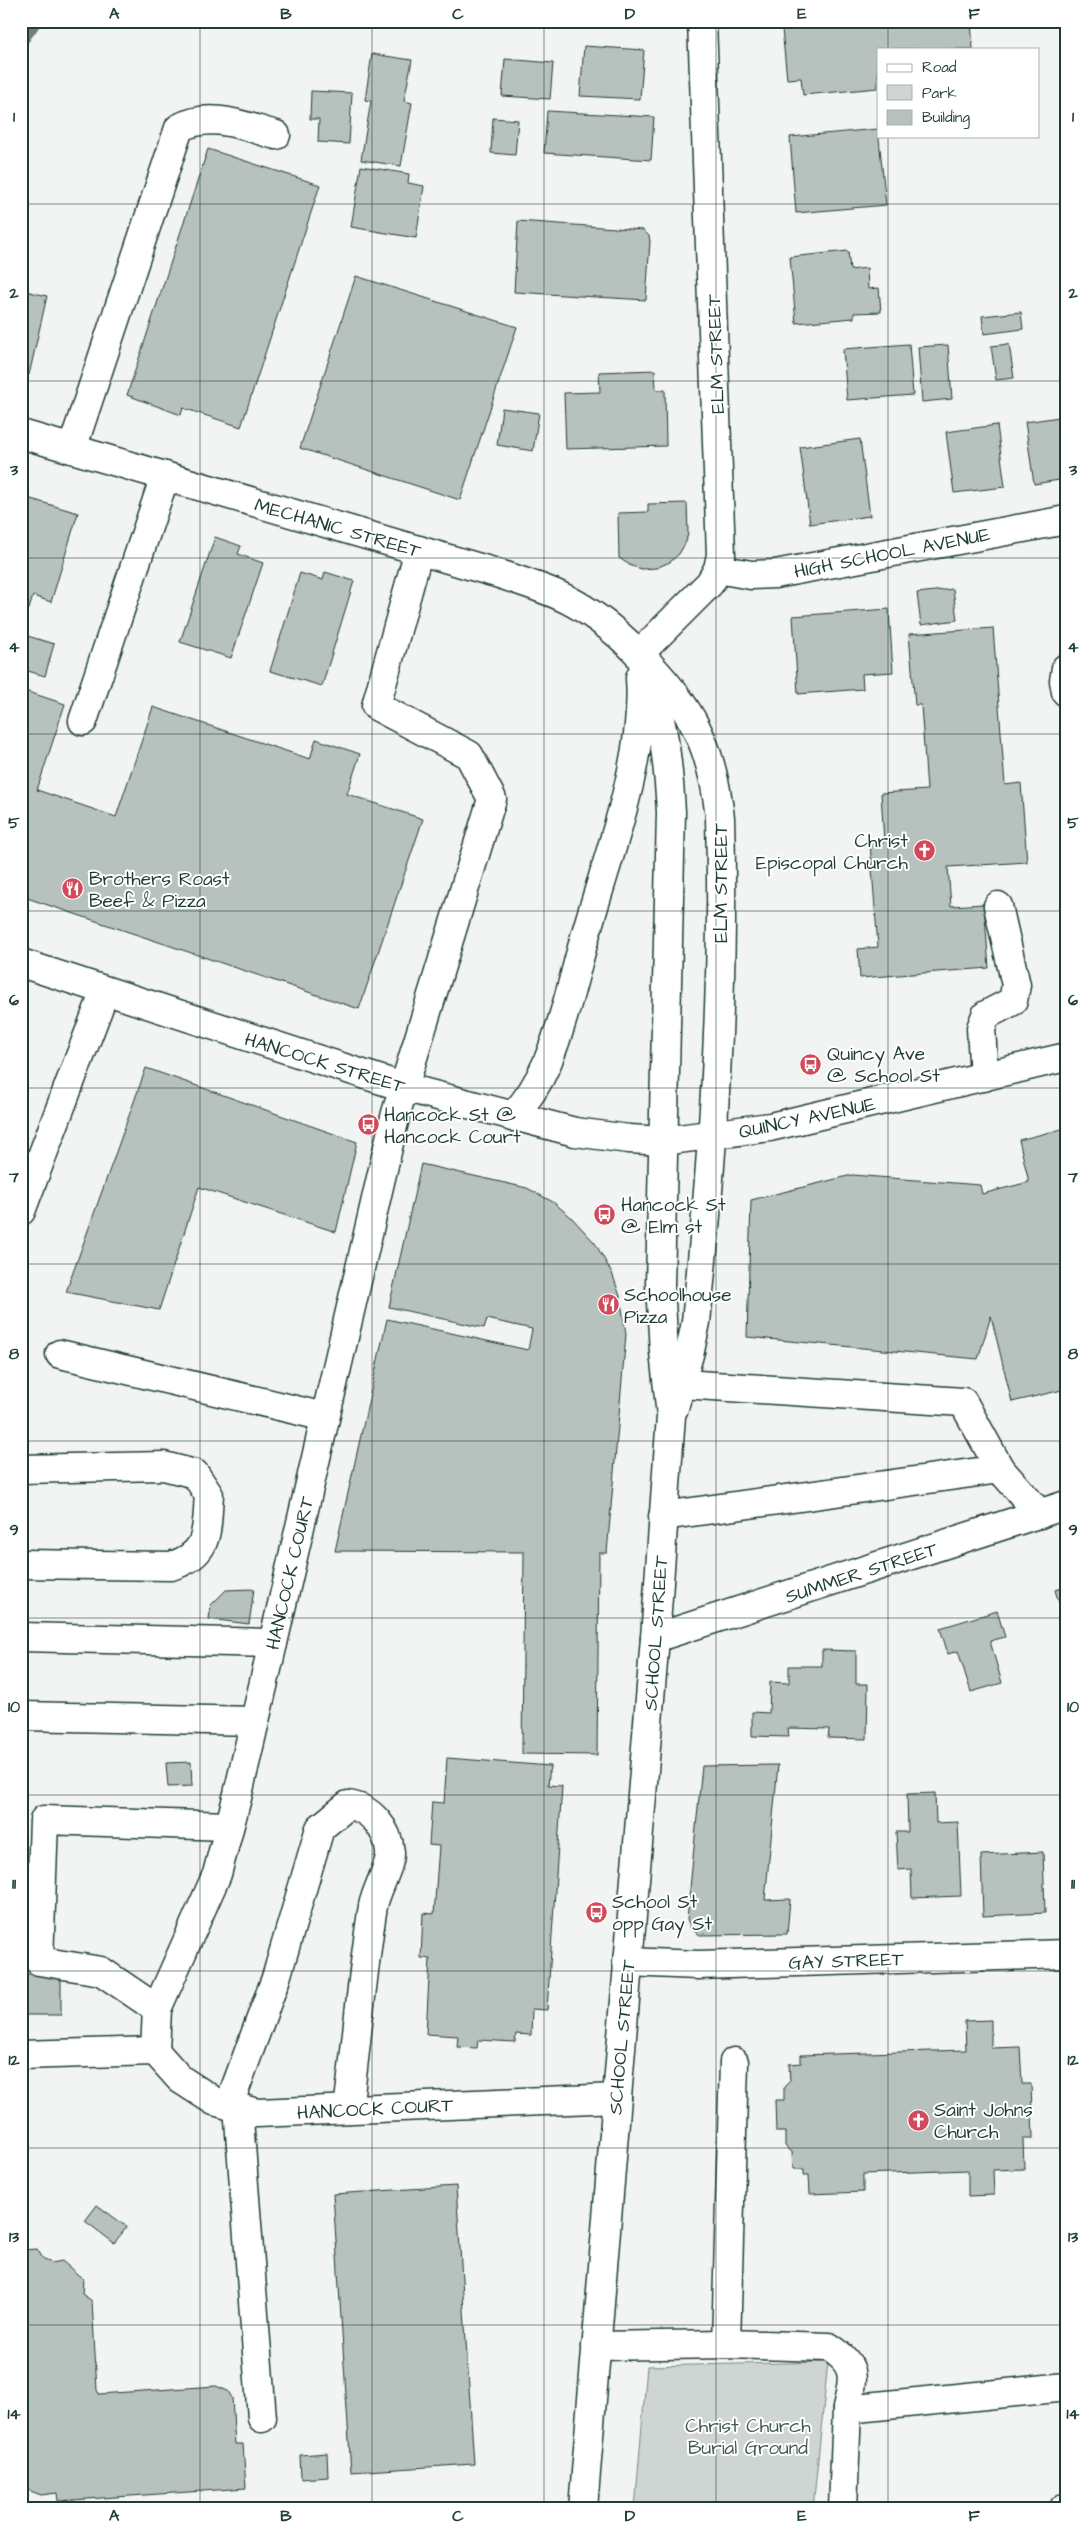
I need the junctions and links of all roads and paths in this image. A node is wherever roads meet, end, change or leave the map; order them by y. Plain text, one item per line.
1 (702, 21) edge
2 (276, 135) dead end
3 (21, 434) edge
4 (72, 449) junction
5 (165, 476) junction
6 (1065, 523) edge
7 (419, 550) junction
8 (718, 569) junction
9 (639, 654) junction
10 (1066, 668) edge
11 (1066, 692) edge
12 (82, 721) dead end
13 (998, 906) dead end
14 (21, 963) edge
15 (104, 991) junction
16 (1066, 1057) edge
17 (984, 1077) junction
18 (403, 1087) junction
19 (512, 1117) junction
20 (712, 1136) junction
21 (663, 1141) junction
22 (21, 1211) edge
23 (60, 1354) dead end
24 (682, 1384) junction
25 (325, 1416) junction
26 (671, 1416) junction
27 (21, 1469) edge
28 (1000, 1469) junction
29 (1066, 1505) edge
30 (1040, 1514) junction
31 (663, 1516) junction
32 (21, 1564) edge
33 (21, 1637) edge
34 (655, 1638) junction
35 (273, 1643) junction
36 (21, 1716) edge
37 (255, 1720) junction
38 (229, 1826) junction
39 (1066, 1954) edge
40 (627, 1962) junction
41 (157, 2009) junction
42 (155, 2051) junction
43 (21, 2054) edge
44 (734, 2062) dead end
45 (616, 2098) junction
46 (234, 2106) junction
47 (348, 2109) junction
48 (726, 2344) junction
49 (596, 2346) junction
50 (1066, 2387) edge
51 (847, 2409) junction
52 (262, 2418) dead end
53 (583, 2508) edge
54 (843, 2508) edge

1 - 8 main road, ELM STREET
2 - 4 main road
3 - 4 main road, MECHANIC STREET
4 - 5 main road, MECHANIC STREET
5 - 7 main road, MECHANIC STREET
5 - 12 main road
6 - 8 main road, HIGH SCHOOL AVENUE
7 - 9 main road, MECHANIC STREET
7 - 18 main road, HANCOCK COURT
8 - 9 main road, ELM STREET
9 - 19 main road
9 - 20 main road, ELM STREET
9 - 21 main road
10 - 11 main road
13 - 17 main road
14 - 15 main road, HANCOCK STREET
15 - 18 main road, HANCOCK STREET
15 - 22 main road
16 - 17 main road, QUINCY AVENUE
17 - 20 main road, QUINCY AVENUE
18 - 19 main road, HANCOCK STREET
18 - 25 main road, HANCOCK COURT
19 - 21 main road, HANCOCK STREET
20 - 21 main road, QUINCY AVENUE
20 - 24 main road, SCHOOL STREET
21 - 26 main road, SCHOOL STREET
23 - 25 main road
24 - 26 main road, SCHOOL STREET
24 - 28 main road
25 - 35 main road, HANCOCK COURT
26 - 31 main road, SCHOOL STREET
27 - 32 main road
28 - 30 main road
28 - 31 main road
29 - 30 main road, SUMMER STREET
30 - 34 main road, SUMMER STREET
31 - 34 main road, SCHOOL STREET
33 - 35 main road
34 - 40 main road, SCHOOL STREET
35 - 37 main road, HANCOCK COURT
36 - 37 main road
37 - 38 main road, HANCOCK COURT
38 - 41 main road, HANCOCK COURT
38 - 41 main road
39 - 40 main road, GAY STREET
40 - 45 main road, SCHOOL STREET
41 - 42 main road, HANCOCK COURT
42 - 43 main road
42 - 46 main road, HANCOCK COURT
44 - 48 main road
45 - 47 main road, HANCOCK COURT
45 - 49 main road, SCHOOL STREET
46 - 47 main road, HANCOCK COURT
46 - 47 main road
46 - 52 main road
48 - 49 main road
48 - 51 main road
49 - 53 main road, SCHOOL STREET
50 - 51 main road
51 - 54 main road

